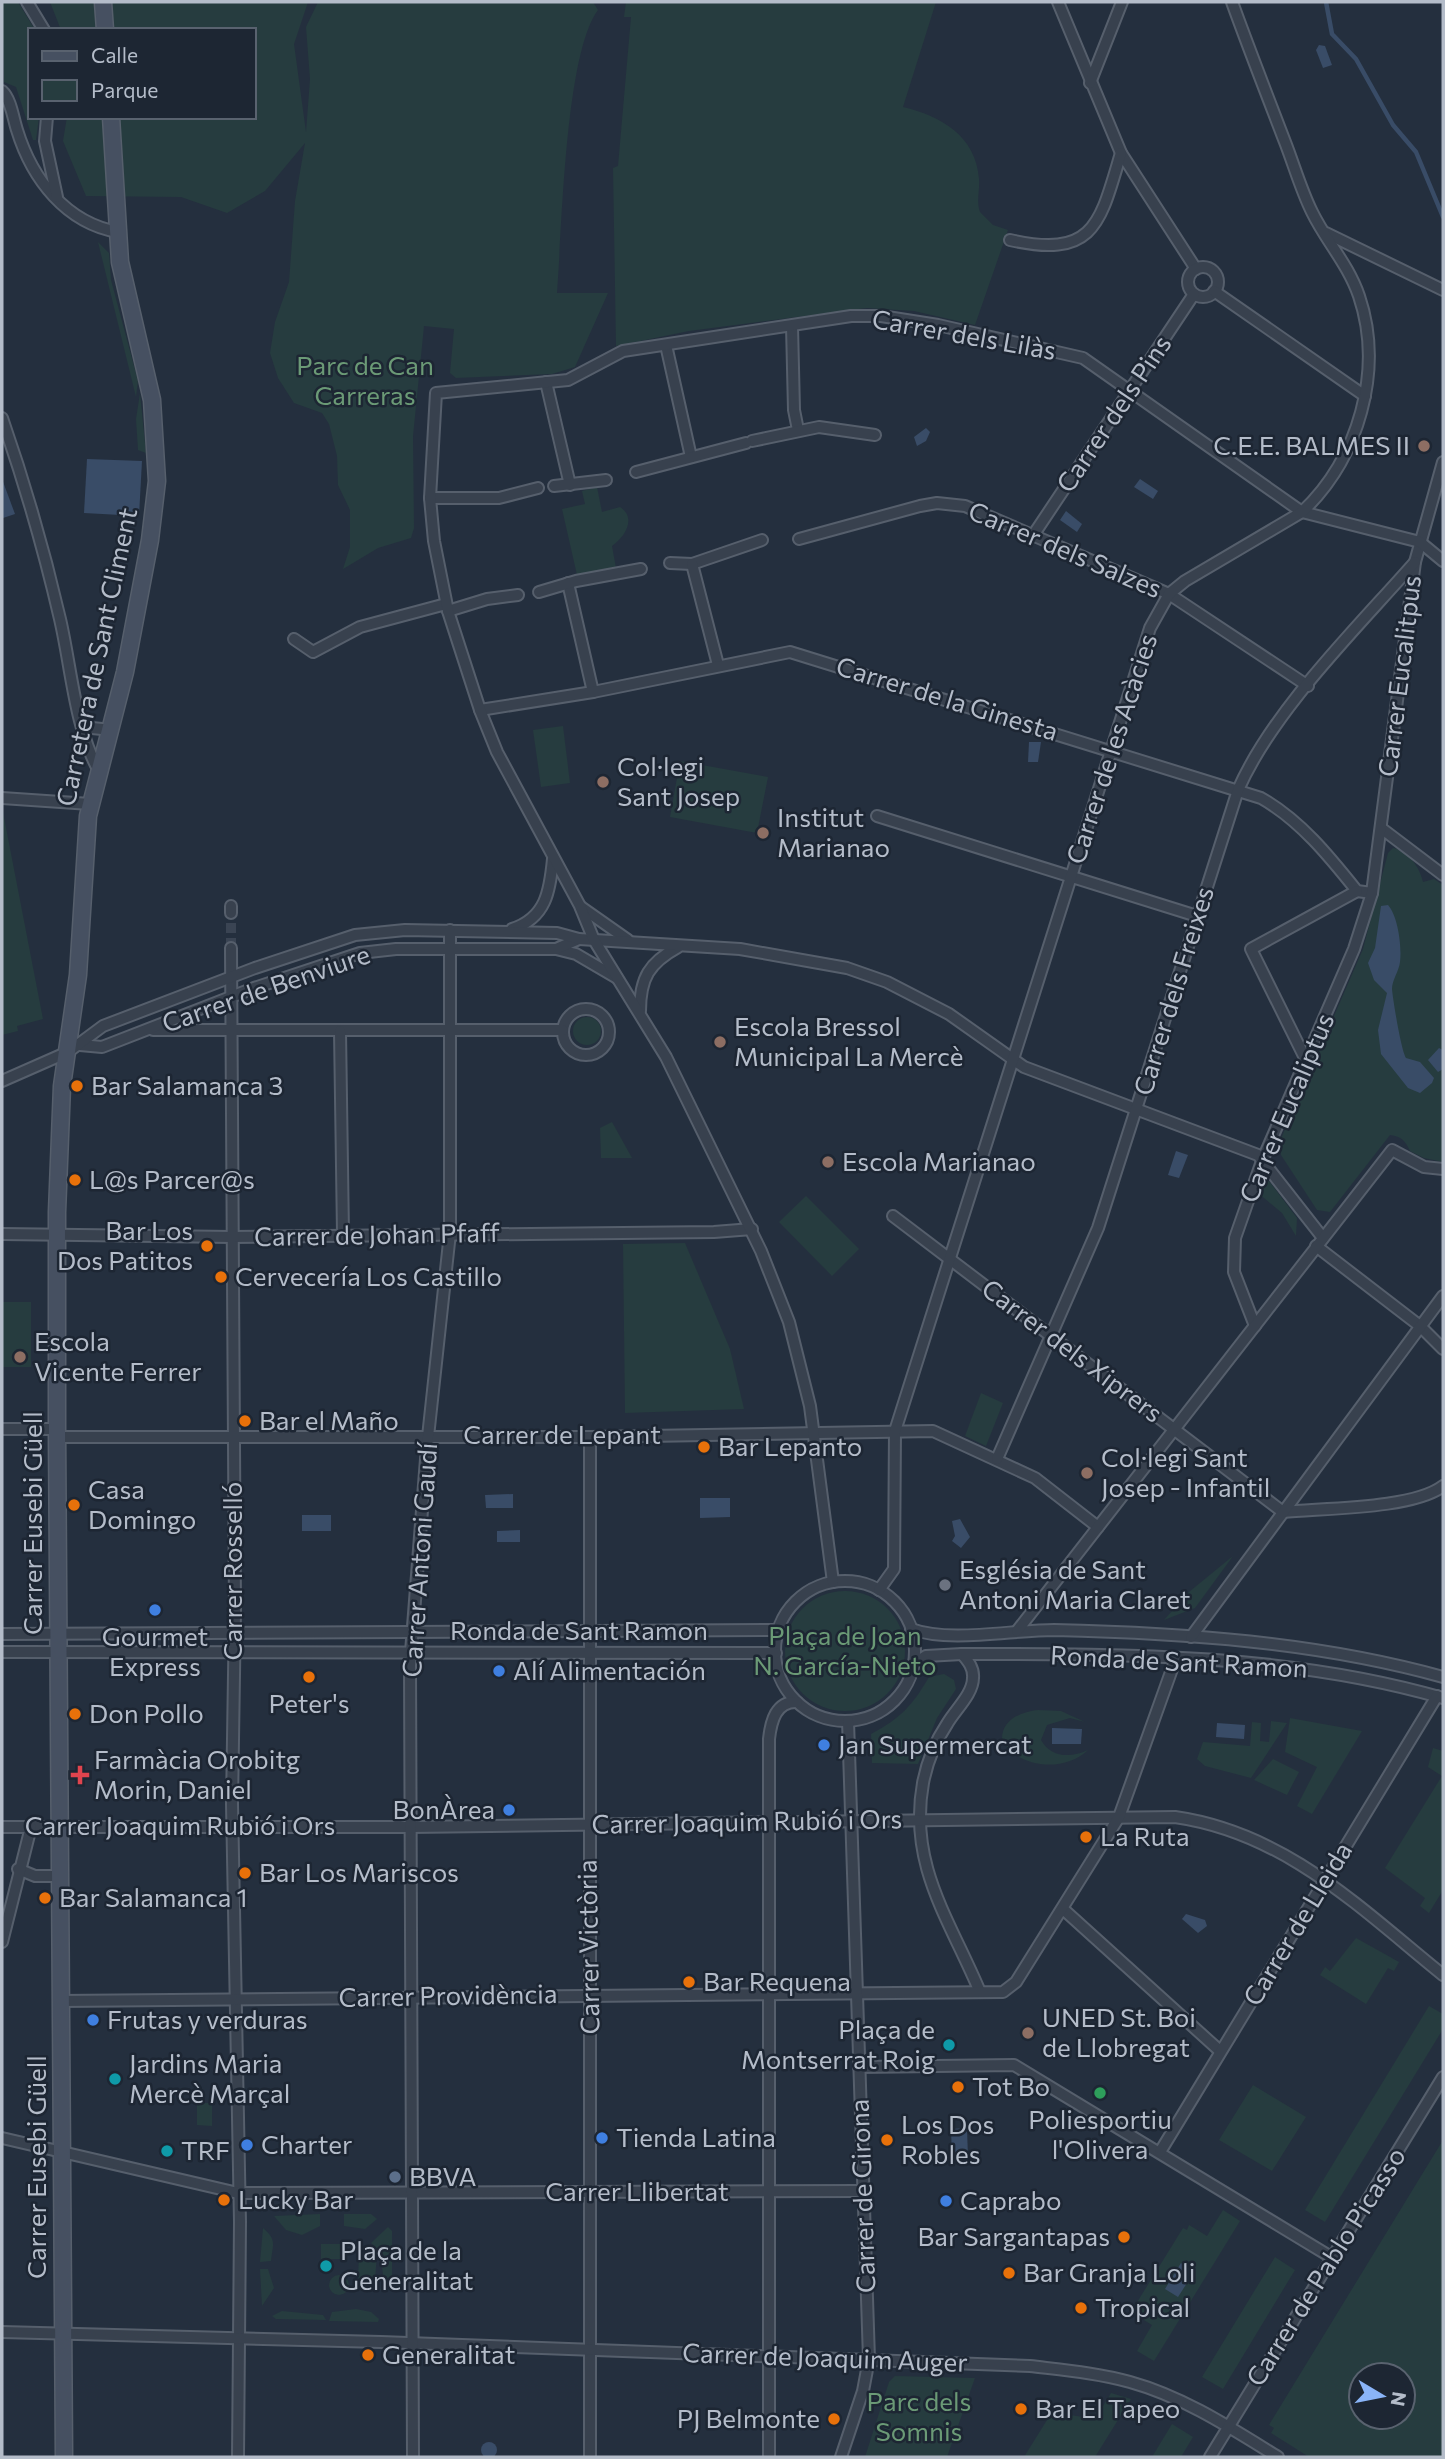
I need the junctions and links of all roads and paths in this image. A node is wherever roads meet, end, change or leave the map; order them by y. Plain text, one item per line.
1 (27, 2) edge
2 (103, 2) edge
3 (1058, 2) edge
4 (1122, 2) edge
5 (1232, 2) edge
6 (43, 28) edge
7 (105, 28) edge
8 (1090, 83) junction
9 (2, 91) edge
10 (47, 119) edge
11 (111, 119) edge
12 (48, 153) junction
13 (1121, 153) junction
14 (26, 156) junction
15 (57, 199) junction
16 (118, 232) junction
17 (1324, 232) junction
18 (1010, 240) dead end
19 (1196, 269) junction
20 (1443, 290) edge
21 (1214, 291) junction
22 (1194, 294) junction
23 (792, 326) junction
24 (666, 345) junction
25 (546, 382) junction
26 (1130, 389) junction
27 (1365, 397) junction
28 (2, 418) edge
29 (798, 430) junction
30 (875, 435) dead end
31 (691, 457) junction
32 (1443, 462) edge
33 (636, 472) dead end
34 (606, 480) dead end
35 (570, 485) junction
36 (555, 486) dead end
37 (538, 488) dead end
38 (430, 498) junction
39 (1302, 512) junction
40 (1034, 534) junction
41 (799, 539) dead end
42 (762, 540) dead end
43 (1420, 542) junction
44 (1443, 561) edge
45 (1415, 562) junction
46 (670, 563) dead end
47 (692, 564) junction
48 (641, 569) dead end
49 (568, 583) junction
50 (538, 592) dead end
51 (1169, 594) junction
52 (518, 595) dead end
53 (447, 608) junction
54 (294, 639) dead end
55 (718, 665) junction
56 (1308, 686) junction
57 (593, 692) junction
58 (480, 710) junction
59 (79, 717) junction
60 (112, 730) junction
61 (1111, 750) junction
62 (98, 769) junction
63 (1238, 790) junction
64 (2, 798) edge
65 (90, 804) junction
66 (877, 816) dead end
67 (1381, 828) junction
68 (553, 859) junction
69 (1071, 876) junction
70 (1443, 876) edge
71 (1357, 891) junction
72 (1372, 892) junction
73 (580, 906) junction
74 (1197, 916) junction
75 (450, 930) junction
76 (503, 931) junction
77 (579, 939) junction
78 (594, 940) junction
79 (637, 944) junction
80 (678, 947) junction
81 (231, 948) tunnel mouth
82 (451, 948) junction
83 (556, 949) junction
84 (232, 978) junction
85 (622, 982) junction
86 (232, 997) junction
87 (640, 1012) junction
88 (147, 1030) junction
89 (563, 1030) junction
90 (340, 1031) junction
91 (449, 1031) junction
92 (231, 1032) junction
93 (74, 1049) junction
94 (1014, 1059) junction
95 (1306, 1060) junction
96 (2, 1081) edge
97 (1137, 1109) junction
98 (1262, 1161) junction
99 (1443, 1169) edge
100 (892, 1216) dead end
101 (751, 1229) junction
102 (450, 1233) junction
103 (2, 1234) edge
104 (58, 1234) junction
105 (343, 1234) junction
106 (232, 1237) junction
107 (1319, 1242) junction
108 (950, 1259) junction
109 (1443, 1296) edge
110 (1255, 1325) junction
111 (1420, 1326) junction
112 (1052, 1337) junction
113 (1443, 1349) edge
114 (1175, 1428) junction
115 (2, 1429) edge
116 (895, 1431) junction
117 (57, 1433) junction
118 (815, 1434) junction
119 (429, 1435) junction
120 (234, 1436) junction
121 (590, 1437) junction
122 (997, 1459) junction
123 (1443, 1486) edge
124 (1283, 1512) junction
125 (1098, 1527) junction
126 (833, 1583) junction
127 (879, 1590) junction
128 (911, 1629) junction
129 (591, 1630) junction
130 (779, 1630) junction
131 (1017, 1631) junction
132 (411, 1632) junction
133 (58, 1633) junction
134 (234, 1633) junction
135 (2, 1634) edge
136 (1191, 1637) junction
137 (59, 1651) junction
138 (234, 1651) junction
139 (2, 1652) edge
140 (411, 1652) junction
141 (591, 1653) junction
142 (776, 1653) junction
143 (962, 1654) junction
144 (1176, 1658) junction
145 (914, 1664) junction
146 (1443, 1677) edge
147 (1440, 1697) edge
148 (797, 1702) junction
149 (848, 1721) junction
150 (1119, 1817) junction
151 (920, 1819) junction
152 (767, 1820) junction
153 (852, 1821) junction
154 (232, 1825) junction
155 (588, 1825) junction
156 (2, 1827) edge
157 (31, 1827) junction
158 (60, 1827) junction
159 (410, 1827) junction
160 (18, 1869) junction
161 (60, 1876) junction
162 (1325, 1879) junction
163 (1063, 1909) junction
164 (2, 1942) edge
165 (1443, 1975) edge
166 (858, 1992) junction
167 (980, 1992) junction
168 (767, 1993) junction
169 (590, 1994) junction
170 (412, 1997) junction
171 (234, 1998) junction
172 (60, 2001) junction
173 (1220, 2050) junction
174 (859, 2067) junction
175 (1443, 2077) edge
176 (2, 2138) edge
177 (62, 2152) junction
178 (1160, 2152) junction
179 (412, 2192) junction
180 (590, 2192) junction
181 (768, 2192) junction
182 (861, 2192) junction
183 (238, 2193) junction
184 (1331, 2257) junction
185 (2, 2332) edge
186 (62, 2333) junction
187 (239, 2339) junction
188 (412, 2343) junction
189 (590, 2351) junction
190 (769, 2356) junction
191 (869, 2359) junction
192 (1228, 2426) junction
193 (64, 2457) edge
194 (238, 2457) edge
195 (414, 2457) edge
196 (590, 2457) edge
197 (769, 2457) edge
198 (841, 2457) edge
199 (1210, 2457) edge
200 (1278, 2457) edge

1 - 6 street
2 - 7 street
3 - 8 street
4 - 8 street
5 - 17 street, Carrer de les Acàcies
8 - 13 street
9 - 14 street
10 - 12 street
11 - 16 street, Carretera de Sant Climent
12 - 14 street
12 - 15 street
13 - 18 street
13 - 19 street
14 - 15 street
15 - 16 street
16 - 60 street, Carretera de Sant Climent
17 - 20 street
17 - 27 street, Carrer de les Acàcies
19 - 21 street
19 - 22 street
21 - 22 street
21 - 27 street
22 - 26 street, Carrer dels Pins
23 - 24 street, Carrer dels Lilàs
23 - 26 street, Carrer dels Lilàs
23 - 29 street
24 - 25 street, Carrer dels Lilàs
24 - 31 street
25 - 35 street
25 - 38 street, Carrer dels Lilàs
26 - 39 street, Carrer dels Lilàs
26 - 40 street, Carrer dels Pins
27 - 39 street, Carrer de les Acàcies
28 - 59 street
29 - 30 street
29 - 31 street
31 - 33 street
32 - 43 street, Carrer Eucalitpus
34 - 35 street
35 - 36 street
37 - 38 street
38 - 53 street
39 - 43 street, Carrer dels Lilàs
39 - 51 street, Carrer de les Acàcies
40 - 41 street, Carrer dels Salzes
40 - 51 street, Carrer dels Salzes
42 - 47 street
43 - 44 street, Carrer dels Lilàs
43 - 45 street, Carrer Eucalitpus
45 - 56 street, Carrer dels Freixes
45 - 67 street, Carrer Eucalitpus
46 - 47 street
47 - 55 street
48 - 49 street
49 - 50 street
49 - 57 street
51 - 56 street, Carrer dels Salzes
51 - 61 street, Carrer de les Acàcies
52 - 53 street
53 - 54 street
53 - 58 street
55 - 57 street, Carrer de la Ginesta
55 - 61 street, Carrer de la Ginesta
56 - 63 street, Carrer dels Freixes
57 - 58 street, Carrer de la Ginesta
58 - 68 street
59 - 60 street
59 - 62 street
60 - 62 street, Carretera de Sant Climent
61 - 63 street, Carrer de la Ginesta
61 - 69 street, Carrer de les Acàcies
62 - 65 street, Carretera de Sant Climent
63 - 71 street, Carrer de la Ginesta
63 - 74 street, Carrer dels Freixes
64 - 65 street
65 - 93 street, Carretera de Sant Climent
66 - 69 street
67 - 70 street
67 - 72 street, Carrer Eucalitpus
68 - 73 street
68 - 76 street, Carrer de Benviure
69 - 74 street
69 - 94 street, Carrer de les Acàcies
71 - 72 street
71 - 95 street
72 - 95 street, Carrer Eucaliptus
73 - 78 street
73 - 79 street
74 - 97 street, Carrer dels Freixes
75 - 76 street, Carrer de Benviure
75 - 82 street, Carrer Antoni Gaudí
75 - 84 street, Carrer de Benviure
76 - 77 street, Carrer de Benviure
77 - 78 street, Carrer de Benviure
77 - 83 street, Carrer de Benviure
78 - 79 street, Carrer de Benviure
78 - 85 street
79 - 80 street, Carrer de Benviure
80 - 87 street
80 - 94 street, Carrer de Benviure
81 - 84 street, Carrer Rosselló
82 - 83 street, Carrer de Benviure
82 - 86 street, Carrer de Benviure
82 - 91 street, Carrer Antoni Gaudí
83 - 85 street
84 - 86 street, Carrer Rosselló
84 - 93 street, Carrer de Benviure
85 - 87 street
86 - 88 street, Carrer de Benviure
86 - 92 street, Carrer Rosselló
87 - 101 street
88 - 92 street
88 - 93 street, Carrer de Benviure
89 - 89 street
89 - 91 street
90 - 91 street
90 - 92 street
90 - 105 street
91 - 102 street, Carrer Antoni Gaudí
92 - 106 street, Carrer Rosselló
93 - 96 street, Carrer de Benviure
93 - 104 street, Carrer Eusebi Güell
94 - 97 street, Carrer de Benviure
94 - 108 street, Carrer de les Acàcies
95 - 98 street, Carrer Eucaliptus
97 - 98 street, Carrer de Benviure
97 - 112 street, Carrer dels Freixes
98 - 107 street
98 - 110 street, Carrer Eucaliptus
99 - 107 street
100 - 108 street, Carrer dels Xiprers
101 - 102 street, Carrer de Johan Pfaff
101 - 118 street
102 - 105 street, Carrer de Johan Pfaff
102 - 119 street, Carrer Antoni Gaudí
103 - 104 street, Carrer de Johan Pfaff
104 - 106 street, Carrer de Johan Pfaff
104 - 117 street, Carrer Eusebi Güell
105 - 106 street, Carrer de Johan Pfaff
106 - 120 street, Carrer Rosselló
107 - 110 street
107 - 111 street
108 - 112 street, Carrer dels Xiprers
108 - 116 street, Carrer de les Acàcies
109 - 111 street
110 - 114 street
111 - 113 street
111 - 124 street
112 - 114 street, Carrer dels Xiprers
112 - 122 street, Carrer dels Freixes
114 - 124 street, Carrer dels Xiprers
114 - 125 street
115 - 117 street, Carrer de Lepant
116 - 118 street, Carrer de Lepant
116 - 122 street, Carrer de Lepant
116 - 127 street, Carrer de les Acàcies
117 - 120 street, Carrer de Lepant
117 - 133 street, Carrer Eusebi Güell
118 - 121 street, Carrer de Lepant
118 - 126 street
119 - 120 street, Carrer de Lepant
119 - 121 street, Carrer de Lepant
119 - 132 street, Carrer Antoni Gaudí
120 - 134 street, Carrer Rosselló
121 - 129 street, Carrer Victòria
122 - 125 street, Carrer de Lepant
123 - 124 street
124 - 136 street
125 - 131 street
126 - 127 street
126 - 130 street
127 - 128 street
128 - 131 street, Ronda de Sant Ramon
128 - 145 street
129 - 130 street, Ronda de Sant Ramon
129 - 132 street, Ronda de Sant Ramon
129 - 141 street, Carrer Victòria
130 - 142 street
131 - 136 street, Ronda de Sant Ramon
132 - 134 street, Ronda de Sant Ramon
132 - 140 street, Carrer Antoni Gaudí
133 - 134 street, Ronda de Sant Ramon
133 - 135 street, Ronda de Sant Ramon
133 - 137 street, Carrer Eusebi Güell
134 - 138 street, Carrer Rosselló
136 - 146 street, Ronda de Sant Ramon
137 - 138 street, Ronda de Sant Ramon
137 - 139 street, Ronda de Sant Ramon
137 - 158 street, Carrer Eusebi Güell
138 - 140 street, Ronda de Sant Ramon
138 - 154 street, Carrer Rosselló
140 - 141 street, Ronda de Sant Ramon
140 - 159 street, Carrer Antoni Gaudí
141 - 142 street, Ronda de Sant Ramon
141 - 155 street, Carrer Victòria
142 - 148 street
143 - 144 street, Ronda de Sant Ramon
143 - 145 street, Ronda de Sant Ramon
143 - 151 street
144 - 147 street, Ronda de Sant Ramon
144 - 150 street
145 - 149 street
147 - 162 street, Carrer de Lleida
148 - 149 street
148 - 152 street
149 - 153 street, Carrer de Girona
150 - 151 street, Carrer Joaquim Rubió i Ors
150 - 162 street, Carrer Joaquim Rubió i Ors
150 - 163 street
151 - 153 street, Carrer Joaquim Rubió i Ors
151 - 167 street
152 - 153 street, Carrer Joaquim Rubió i Ors
152 - 155 street, Carrer Joaquim Rubió i Ors
152 - 168 street
153 - 166 street, Carrer de Girona
154 - 158 street, Carrer Joaquim Rubió i Ors
154 - 159 street, Carrer Joaquim Rubió i Ors
154 - 171 street, Carrer Rosselló
155 - 159 street, Carrer Joaquim Rubió i Ors
155 - 169 street, Carrer Victòria
156 - 157 street, Carrer Joaquim Rubió i Ors
157 - 158 street, Carrer Joaquim Rubió i Ors
157 - 160 street
158 - 161 street, Carrer Eusebi Güell
159 - 170 street, Carrer Antoni Gaudí
160 - 161 street
160 - 164 street
161 - 172 street, Carrer Eusebi Güell
162 - 165 street, Carrer Joaquim Rubió i Ors
162 - 173 street, Carrer de Lleida
163 - 167 street, Carrer Providència
163 - 173 street
166 - 167 street, Carrer Providència
166 - 168 street, Carrer Providència
166 - 174 street, Carrer de Girona
168 - 169 street, Carrer Providència
168 - 181 street
169 - 170 street, Carrer Providència
169 - 180 street, Carrer Victòria
170 - 171 street, Carrer Providència
170 - 179 street, Carrer Antoni Gaudí
171 - 172 street, Carrer Providència
171 - 183 street, Carrer Rosselló
172 - 177 street, Carrer Eusebi Güell
173 - 178 street, Carrer de Lleida
174 - 178 street
174 - 182 street, Carrer de Girona
175 - 184 street, Carrer de Pablo Picasso
176 - 177 street
177 - 183 street
177 - 186 street, Carrer Eusebi Güell
178 - 184 street
179 - 180 street, Carrer Llibertat
179 - 183 street
179 - 188 street
180 - 181 street, Carrer Llibertat
180 - 189 street, Carrer Victòria
181 - 182 street, Carrer Llibertat
181 - 190 street
182 - 191 street, Carrer de Girona
183 - 187 street
184 - 192 street, Carrer de Pablo Picasso
185 - 186 street
186 - 187 street
186 - 193 street, Carrer Eusebi Güell
187 - 188 street
187 - 194 street
188 - 189 street, Carrer de Joaquim Auger
188 - 195 street
189 - 190 street, Carrer de Joaquim Auger
189 - 196 street, Carrer Victòria
190 - 191 street, Carrer de Joaquim Auger
190 - 197 street
191 - 192 street, Carrer de Joaquim Auger
191 - 198 street, Carrer de Girona
192 - 199 street, Carrer de Pablo Picasso
192 - 200 street, Carrer de Joaquim Auger

